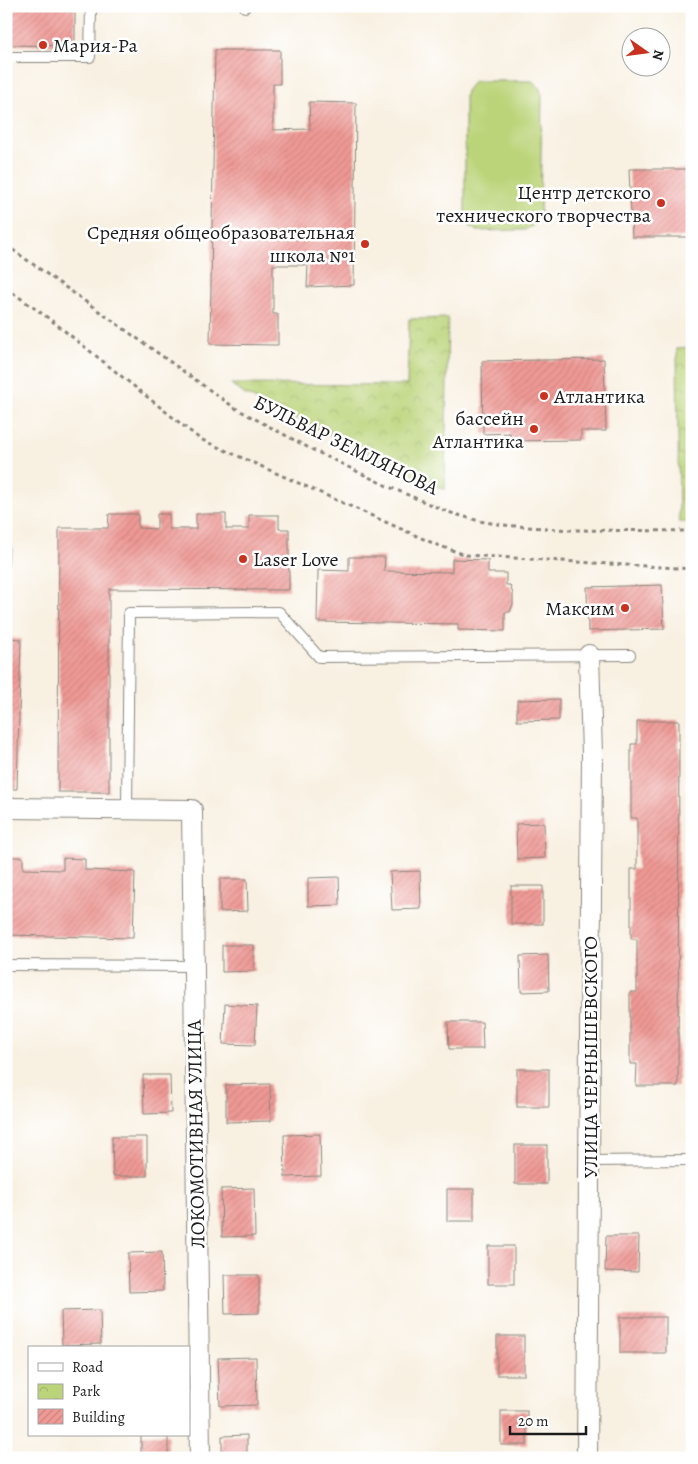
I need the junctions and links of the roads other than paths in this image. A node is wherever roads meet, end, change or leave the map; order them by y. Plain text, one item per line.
1 (91, 6) edge
2 (6, 57) edge
3 (589, 655) junction
4 (630, 655) dead end
5 (6, 808) edge
6 (127, 810) junction
7 (6, 965) edge
8 (194, 966) junction
9 (692, 1160) edge
10 (589, 1161) junction
11 (200, 1458) edge
12 (587, 1458) edge

1 - 2 lane
3 - 4 lane
3 - 6 lane
3 - 10 street, УЛИЦА ЧЕРНЫШЕВСКОГО
5 - 6 street
6 - 8 street, ЛОКОМОТИВНАЯ УЛИЦА
7 - 8 lane
8 - 11 street, ЛОКОМОТИВНАЯ УЛИЦА
9 - 10 lane
10 - 12 street, УЛИЦА ЧЕРНЫШЕВСКОГО

